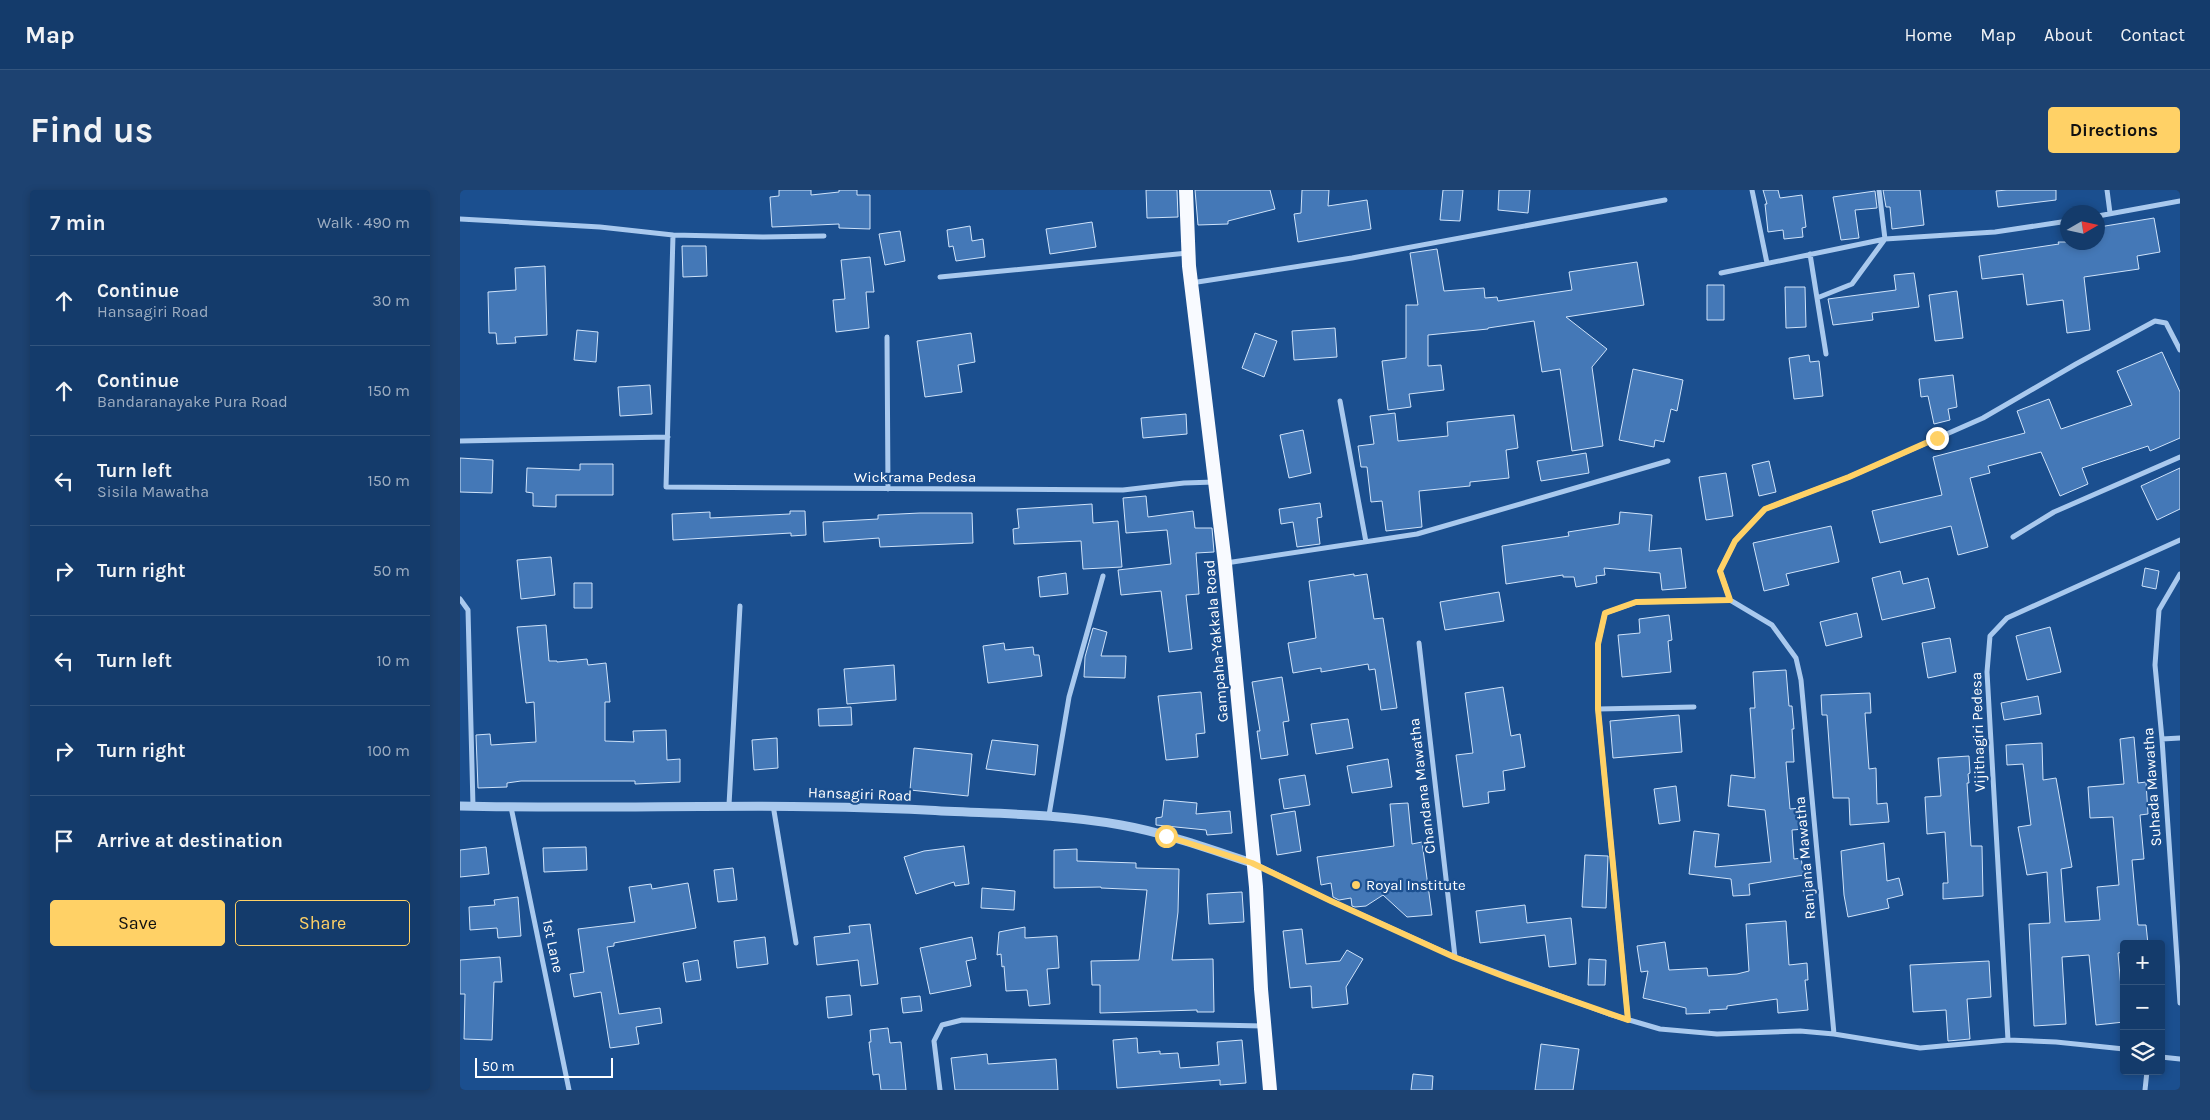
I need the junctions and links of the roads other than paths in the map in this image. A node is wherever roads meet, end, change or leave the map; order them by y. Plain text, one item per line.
1 (1186, 190) edge
2 (1752, 190) edge
3 (1879, 190) edge
4 (2108, 190) edge
5 (1665, 200) dead end
6 (2180, 201) edge
7 (2110, 212) junction
8 (2105, 214) edge
9 (460, 219) edge
10 (2060, 222) edge
11 (673, 235) junction
12 (824, 236) dead end
13 (1886, 239) junction
14 (1188, 252) junction
15 (1810, 254) junction
16 (1767, 262) junction
17 (1721, 273) dead end
18 (940, 277) dead end
19 (1191, 283) junction
20 (1817, 298) junction
21 (887, 337) dead end
22 (2180, 350) edge
23 (1826, 354) dead end
24 (1340, 401) dead end
25 (668, 437) junction
26 (460, 441) edge
27 (2180, 457) edge
28 (1668, 461) dead end
29 (1215, 482) junction
30 (888, 489) junction
31 (2013, 537) dead end
32 (2180, 540) edge
33 (1366, 542) junction
34 (1225, 564) junction
35 (2180, 574) edge
36 (1104, 576) dead end
37 (460, 599) edge
38 (1730, 600) junction
39 (740, 606) dead end
40 (1419, 643) dead end
41 (1694, 707) dead end
42 (1598, 709) junction
43 (2162, 738) junction
44 (2180, 738) edge
45 (729, 805) junction
46 (773, 805) junction
47 (460, 806) edge
48 (472, 806) junction
49 (511, 807) junction
50 (1049, 815) junction
51 (1252, 863) junction
52 (2173, 903) junction
53 (2180, 903) edge
54 (796, 943) dead end
55 (1454, 957) junction
56 (2180, 1003) edge
57 (1628, 1020) junction
58 (1264, 1026) junction
59 (1834, 1034) junction
60 (2008, 1040) junction
61 (2120, 1049) edge
62 (2165, 1057) edge
63 (2180, 1059) edge
64 (2147, 1075) edge
65 (569, 1090) edge
66 (940, 1090) edge
67 (1270, 1090) edge
68 (2145, 1090) edge

1 - 14 highway, Gampaha-Yakkala Road
2 - 16 street
3 - 13 street
4 - 7 street
5 - 19 street
6 - 7 street
7 - 8 street
9 - 11 street
10 - 13 street
11 - 12 street
11 - 25 street
13 - 15 street
13 - 20 street
14 - 18 street
14 - 19 highway, Gampaha-Yakkala Road
15 - 16 street
15 - 20 street
16 - 17 street
19 - 29 highway, Gampaha-Yakkala Road
20 - 23 street
21 - 30 street
22 - 38 street
24 - 33 street
25 - 26 street
25 - 30 street, Wickrama Pedesa
27 - 31 street
28 - 33 street
29 - 30 street, Wickrama Pedesa
29 - 34 highway, Gampaha-Yakkala Road
32 - 60 street, Vijithagiri Pedesa
33 - 34 street
34 - 51 highway, Gampaha-Yakkala Road
35 - 43 street, Suhada Mawatha
36 - 50 street
37 - 48 street
38 - 42 street
38 - 59 street, Ranjana Mawatha
39 - 45 street
40 - 55 street, Chandana Mawatha
41 - 42 street
42 - 57 street
43 - 44 street
43 - 52 street, Suhada Mawatha
45 - 46 street, Hansagiri Road
45 - 49 street, Hansagiri Road
46 - 50 street, Hansagiri Road
46 - 54 street
47 - 48 street, Hansagiri Road
48 - 49 street, Hansagiri Road
49 - 65 street, 1st Lane
50 - 51 street, Hansagiri Road
51 - 55 street
51 - 58 highway, Gampaha-Yakkala Road
52 - 53 street
52 - 56 street, Suhada Mawatha
55 - 57 street
57 - 59 street
58 - 66 street
58 - 67 highway, Gampaha-Yakkala Road
59 - 60 street
60 - 61 street
62 - 63 street
64 - 68 street

